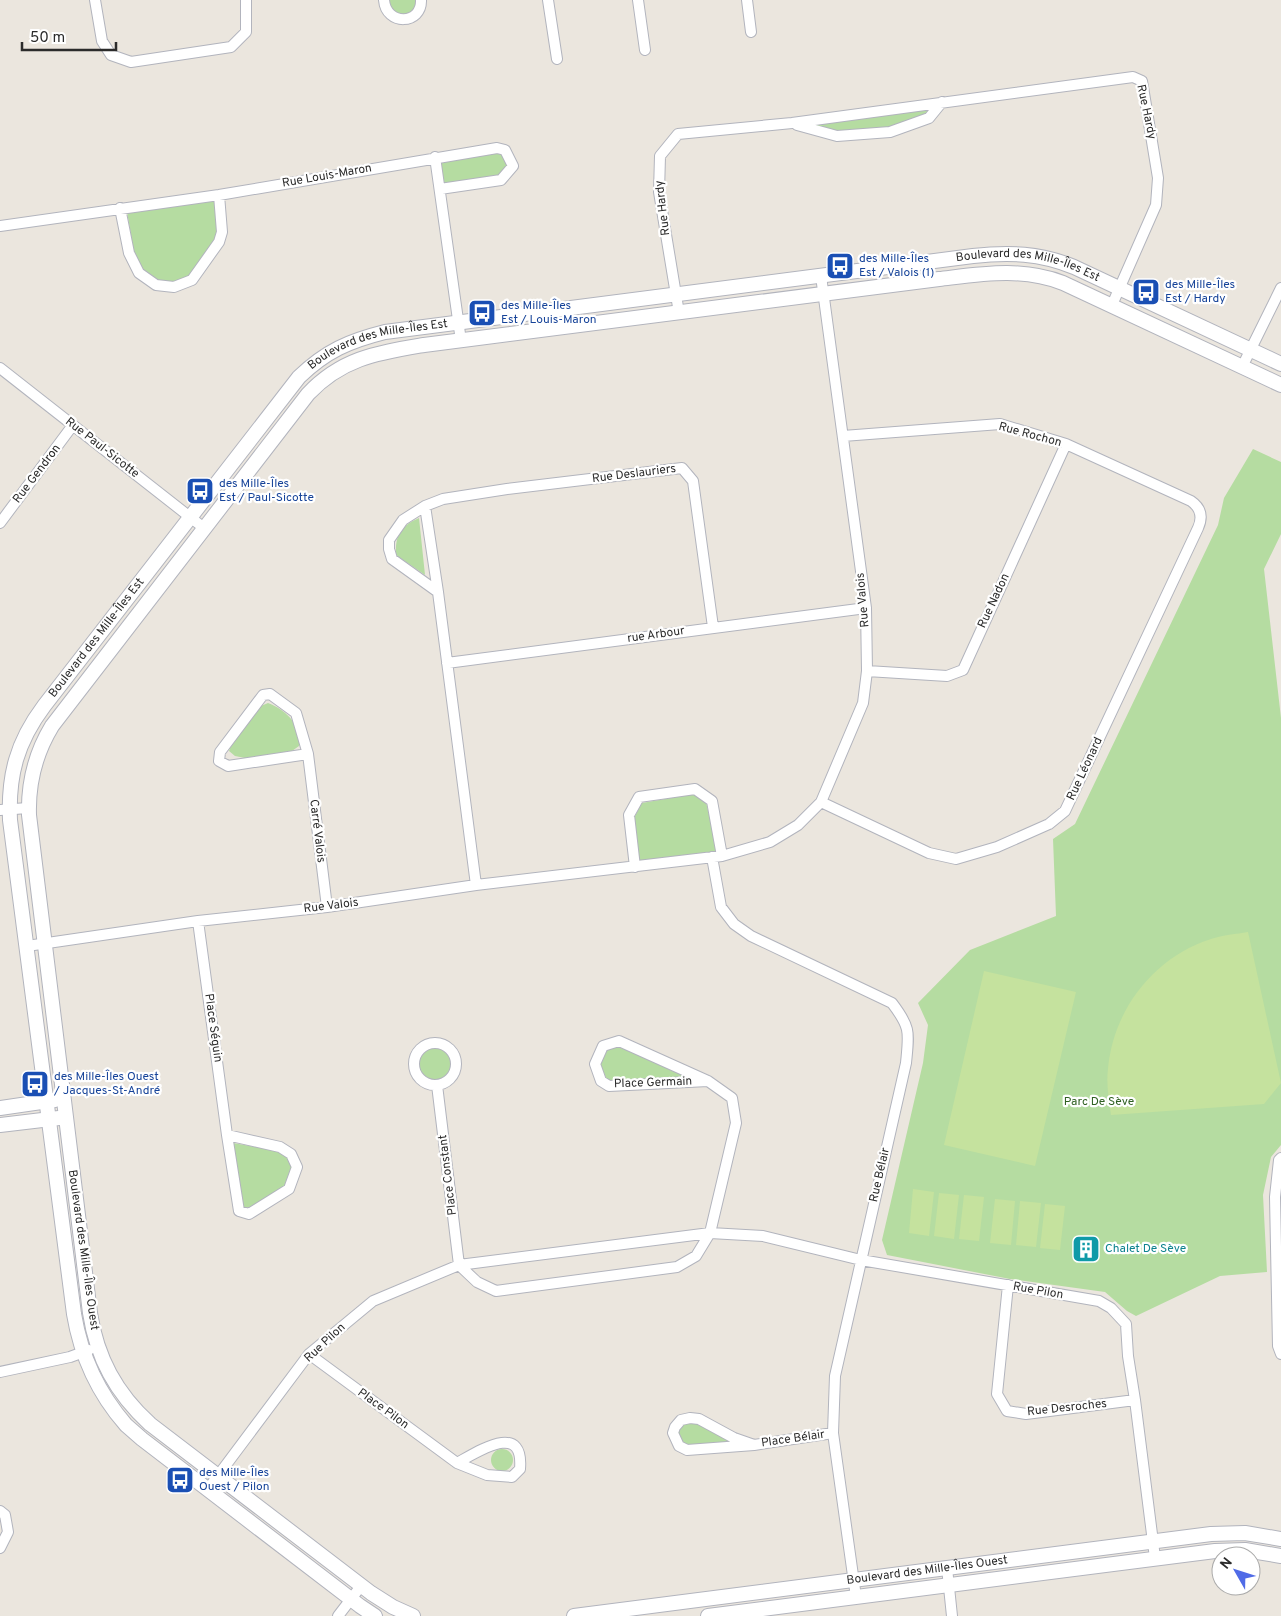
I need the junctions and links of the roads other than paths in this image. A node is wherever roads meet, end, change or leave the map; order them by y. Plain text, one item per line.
1 (95, 0) edge
2 (246, 0) edge
3 (384, 0) edge
4 (421, 0) edge
5 (548, 0) edge
6 (638, 0) edge
7 (747, 0) edge
8 (751, 32) dead end
9 (645, 50) dead end
10 (557, 58) dead end
11 (942, 102) junction
12 (792, 123) junction
13 (436, 157) junction
14 (440, 189) junction
15 (219, 196) junction
16 (120, 208) junction
17 (0, 226) edge
18 (822, 276) junction
19 (1120, 288) junction
20 (1281, 288) edge
21 (824, 294) junction
22 (676, 295) junction
23 (1112, 305) junction
24 (679, 313) junction
25 (459, 323) junction
26 (461, 341) junction
27 (1251, 350) junction
28 (1281, 364) edge
29 (1242, 367) junction
30 (0, 368) edge
31 (1281, 384) edge
32 (73, 425) junction
33 (843, 436) junction
34 (1066, 444) junction
35 (425, 506) junction
36 (1200, 511) joint
37 (190, 517) junction
38 (0, 523) edge
39 (204, 528) junction
40 (438, 592) junction
41 (866, 608) junction
42 (713, 627) junction
43 (447, 663) junction
44 (867, 672) junction
45 (308, 754) junction
46 (821, 802) junction
47 (28, 808) junction
48 (5, 810) edge
49 (717, 857) junction
50 (635, 867) junction
51 (476, 885) junction
52 (327, 907) junction
53 (198, 921) junction
54 (45, 944) junction
55 (27, 946) junction
56 (708, 1080) junction
57 (437, 1085) junction
58 (64, 1099) junction
59 (47, 1101) junction
60 (0, 1108) edge
61 (65, 1117) junction
62 (50, 1119) junction
63 (0, 1125) edge
64 (227, 1135) junction
65 (1281, 1158) edge
66 (710, 1233) junction
67 (861, 1260) junction
68 (459, 1265) junction
69 (1008, 1286) junction
70 (97, 1347) junction
71 (83, 1352) junction
72 (309, 1354) junction
73 (1281, 1354) edge
74 (0, 1372) edge
75 (1135, 1400) junction
76 (833, 1433) junction
77 (754, 1445) junction
78 (457, 1463) junction
79 (217, 1477) junction
80 (208, 1489) junction
81 (0, 1511) edge
82 (1281, 1539) edge
83 (1154, 1541) junction
84 (0, 1548) edge
85 (1281, 1556) edge
86 (1156, 1558) junction
87 (946, 1568) junction
88 (854, 1580) junction
89 (949, 1584) junction
90 (361, 1586) junction
91 (856, 1596) junction
92 (726, 1597) junction
93 (351, 1600) junction
94 (728, 1615) edge
95 (338, 1616) edge
96 (375, 1616) edge
97 (413, 1616) edge
98 (574, 1616) edge
99 (708, 1616) edge
100 (952, 1616) edge

1 - 2 street
3 - 4 street
5 - 10 street
6 - 9 street
7 - 8 street
11 - 12 street, Rue Hardy
11 - 12 street, Rue Hardy
11 - 19 street, Rue Hardy
12 - 22 street, Rue Hardy
13 - 14 street
13 - 14 street, Rue Louis-Maron
13 - 15 street, Rue Louis-Maron
14 - 25 street
15 - 16 street, Rue Louis-Maron
15 - 16 street
16 - 17 street, Rue Louis-Maron
18 - 19 street, Boulevard des Mille-Îles Est
18 - 21 street, Rue Valois
18 - 22 street, Boulevard des Mille-Îles Est
19 - 23 street, Rue Hardy
19 - 27 street, Boulevard des Mille-Îles Est
20 - 27 street
21 - 23 street, Boulevard des Mille-Îles Est
21 - 24 street, Boulevard des Mille-Îles Est
21 - 33 street, Rue Valois
22 - 24 street, Rue Hardy
22 - 25 street, Boulevard des Mille-Îles Est
23 - 29 street, Boulevard des Mille-Îles Est
24 - 26 street, Boulevard des Mille-Îles Est
25 - 26 street
25 - 37 street, Boulevard des Mille-Îles Est
26 - 39 street, Boulevard des Mille-Îles Est
27 - 28 street, Boulevard des Mille-Îles Est
27 - 29 street
29 - 31 street, Boulevard des Mille-Îles Est
30 - 32 street, Rue Paul-Sicotte
32 - 37 street, Rue Paul-Sicotte
32 - 38 street, Rue Gendron
33 - 34 street, Rue Rochon
33 - 41 street, Rue Valois
34 - 36 street, Rue Rochon
34 - 44 street, Rue Nadon
35 - 40 street
35 - 40 street, Rue Deslauriers
35 - 42 street, Rue Deslauriers
36 - 46 street, Rue Léonard
37 - 39 street, Rue Paul-Sicotte
37 - 48 street, Boulevard des Mille-Îles Est
39 - 47 street, Boulevard des Mille-Îles Est
40 - 43 street
41 - 42 street, rue Arbour
41 - 44 street, Rue Valois
42 - 43 street, rue Arbour
43 - 51 street
44 - 46 street, Rue Valois
45 - 45 street, Carré Valois
45 - 52 street, Carré Valois
46 - 49 street, Rue Valois
47 - 48 street
47 - 54 street, Boulevard des Mille-Îles Est
48 - 55 street, Boulevard des Mille-Îles Est
49 - 50 street, Rue Valois
49 - 50 street
49 - 67 street, Rue Bélair
50 - 51 street, Rue Valois
51 - 52 street, Rue Valois
52 - 53 street, Rue Valois
53 - 54 street, Rue Valois
53 - 64 street, Place Séguin
54 - 55 street, Rue Valois
54 - 58 street, Boulevard des Mille-Îles Ouest
55 - 59 street, Boulevard des Mille-Îles Ouest
56 - 56 street, Place Germain
56 - 66 street, Place Germain
57 - 57 street
57 - 68 street, Place Constant
58 - 59 street
58 - 61 street, Boulevard des Mille-Îles Ouest
59 - 60 street
59 - 62 street, Boulevard des Mille-Îles Ouest
61 - 62 street
61 - 70 street, Boulevard des Mille-Îles Ouest
62 - 63 street
62 - 71 street, Boulevard des Mille-Îles Ouest
64 - 64 street, Place Séguin
65 - 73 street
66 - 67 street, Rue Pilon
66 - 68 street, Rue Pilon
66 - 68 street
67 - 69 street, Rue Pilon
67 - 76 street, Rue Bélair
68 - 72 street, Rue Pilon
69 - 75 street, Rue Pilon
69 - 75 street, Rue Desroches
70 - 71 street
70 - 79 street, Boulevard des Mille-Îles Ouest
71 - 74 street
71 - 80 street, Boulevard des Mille-Îles Ouest
72 - 78 street, Place Pilon
72 - 79 street, Rue Pilon
75 - 83 street, Rue Pilon
76 - 77 street, Place Bélair
76 - 88 street, Rue Bélair
77 - 77 street, Place Bélair
78 - 78 street, Place Pilon
79 - 80 street, Rue Pilon
79 - 90 street, Boulevard des Mille-Îles Ouest
80 - 93 street, Boulevard des Mille-Îles Ouest
81 - 84 street
82 - 83 street, Boulevard des Mille-Îles Ouest
83 - 86 street, Rue Pilon
83 - 87 street, Boulevard des Mille-Îles Ouest
85 - 86 street, Boulevard des Mille-Îles Ouest
86 - 89 street, Boulevard des Mille-Îles Ouest
87 - 88 street, Boulevard des Mille-Îles Ouest
87 - 89 street
88 - 91 street, Rue Bélair
88 - 92 street, Boulevard des Mille-Îles Ouest
89 - 91 street, Boulevard des Mille-Îles Ouest
89 - 100 street
90 - 93 street
90 - 97 street, Boulevard des Mille-Îles Ouest
91 - 94 street, Boulevard des Mille-Îles Ouest
92 - 94 street
92 - 98 street, Boulevard des Mille-Îles Ouest
93 - 95 street
93 - 96 street, Boulevard des Mille-Îles Ouest
94 - 99 street, Boulevard des Mille-Îles Ouest

